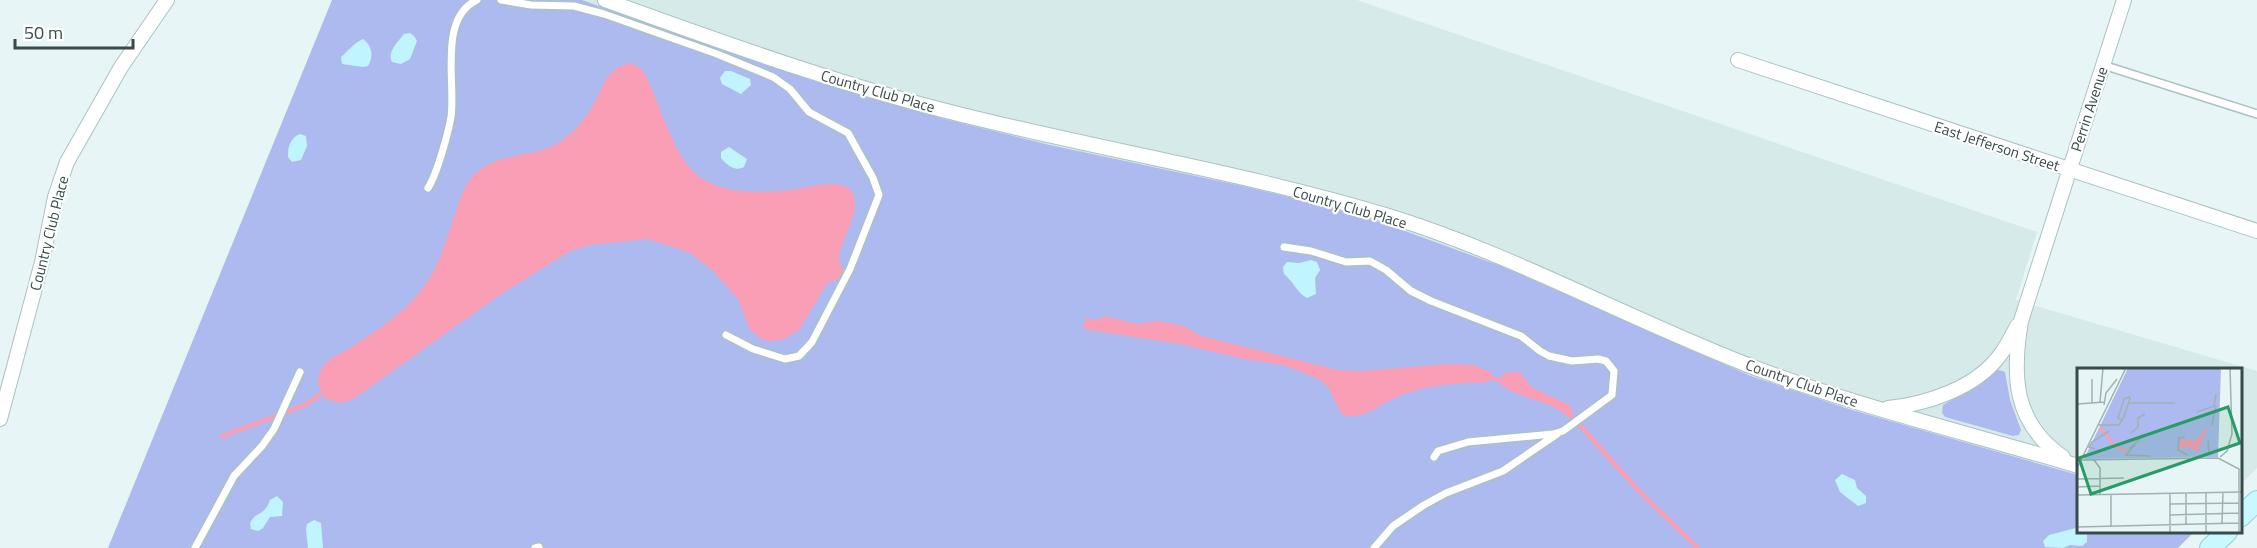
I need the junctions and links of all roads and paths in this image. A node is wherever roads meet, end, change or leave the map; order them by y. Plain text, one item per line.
1 (167, 0) edge
2 (477, 0) edge
3 (501, 0) edge
4 (605, 0) edge
5 (2124, 0) edge
6 (1738, 60) dead end
7 (2103, 65) junction
8 (2257, 114) edge
9 (2069, 170) junction
10 (428, 188) dead end
11 (2257, 231) edge
12 (1284, 247) dead end
13 (2021, 321) junction
14 (726, 335) dead end
15 (300, 372) dead end
16 (1880, 409) junction
17 (0, 419) edge
18 (1561, 431) junction
19 (1434, 457) dead end
20 (2075, 465) edge
21 (2257, 501) edge
22 (2245, 516) edge
23 (2225, 533) edge
24 (195, 548) edge
25 (1374, 548) edge
26 (2210, 548) edge

1 - 17 street, Country Club Place
2 - 10 lane
3 - 14 lane
4 - 16 street, Country Club Place
5 - 7 street, Perrin Avenue
6 - 9 street, East Jefferson Street
7 - 8 lane
7 - 9 street, Perrin Avenue
9 - 11 street, East Jefferson Street
9 - 13 street, Perrin Avenue
12 - 18 lane
13 - 16 street, Perrin Avenue
13 - 20 street, Perrin Avenue
15 - 24 lane
16 - 20 street, Country Club Place
18 - 19 lane
18 - 25 lane
21 - 22 main road
23 - 26 main road

